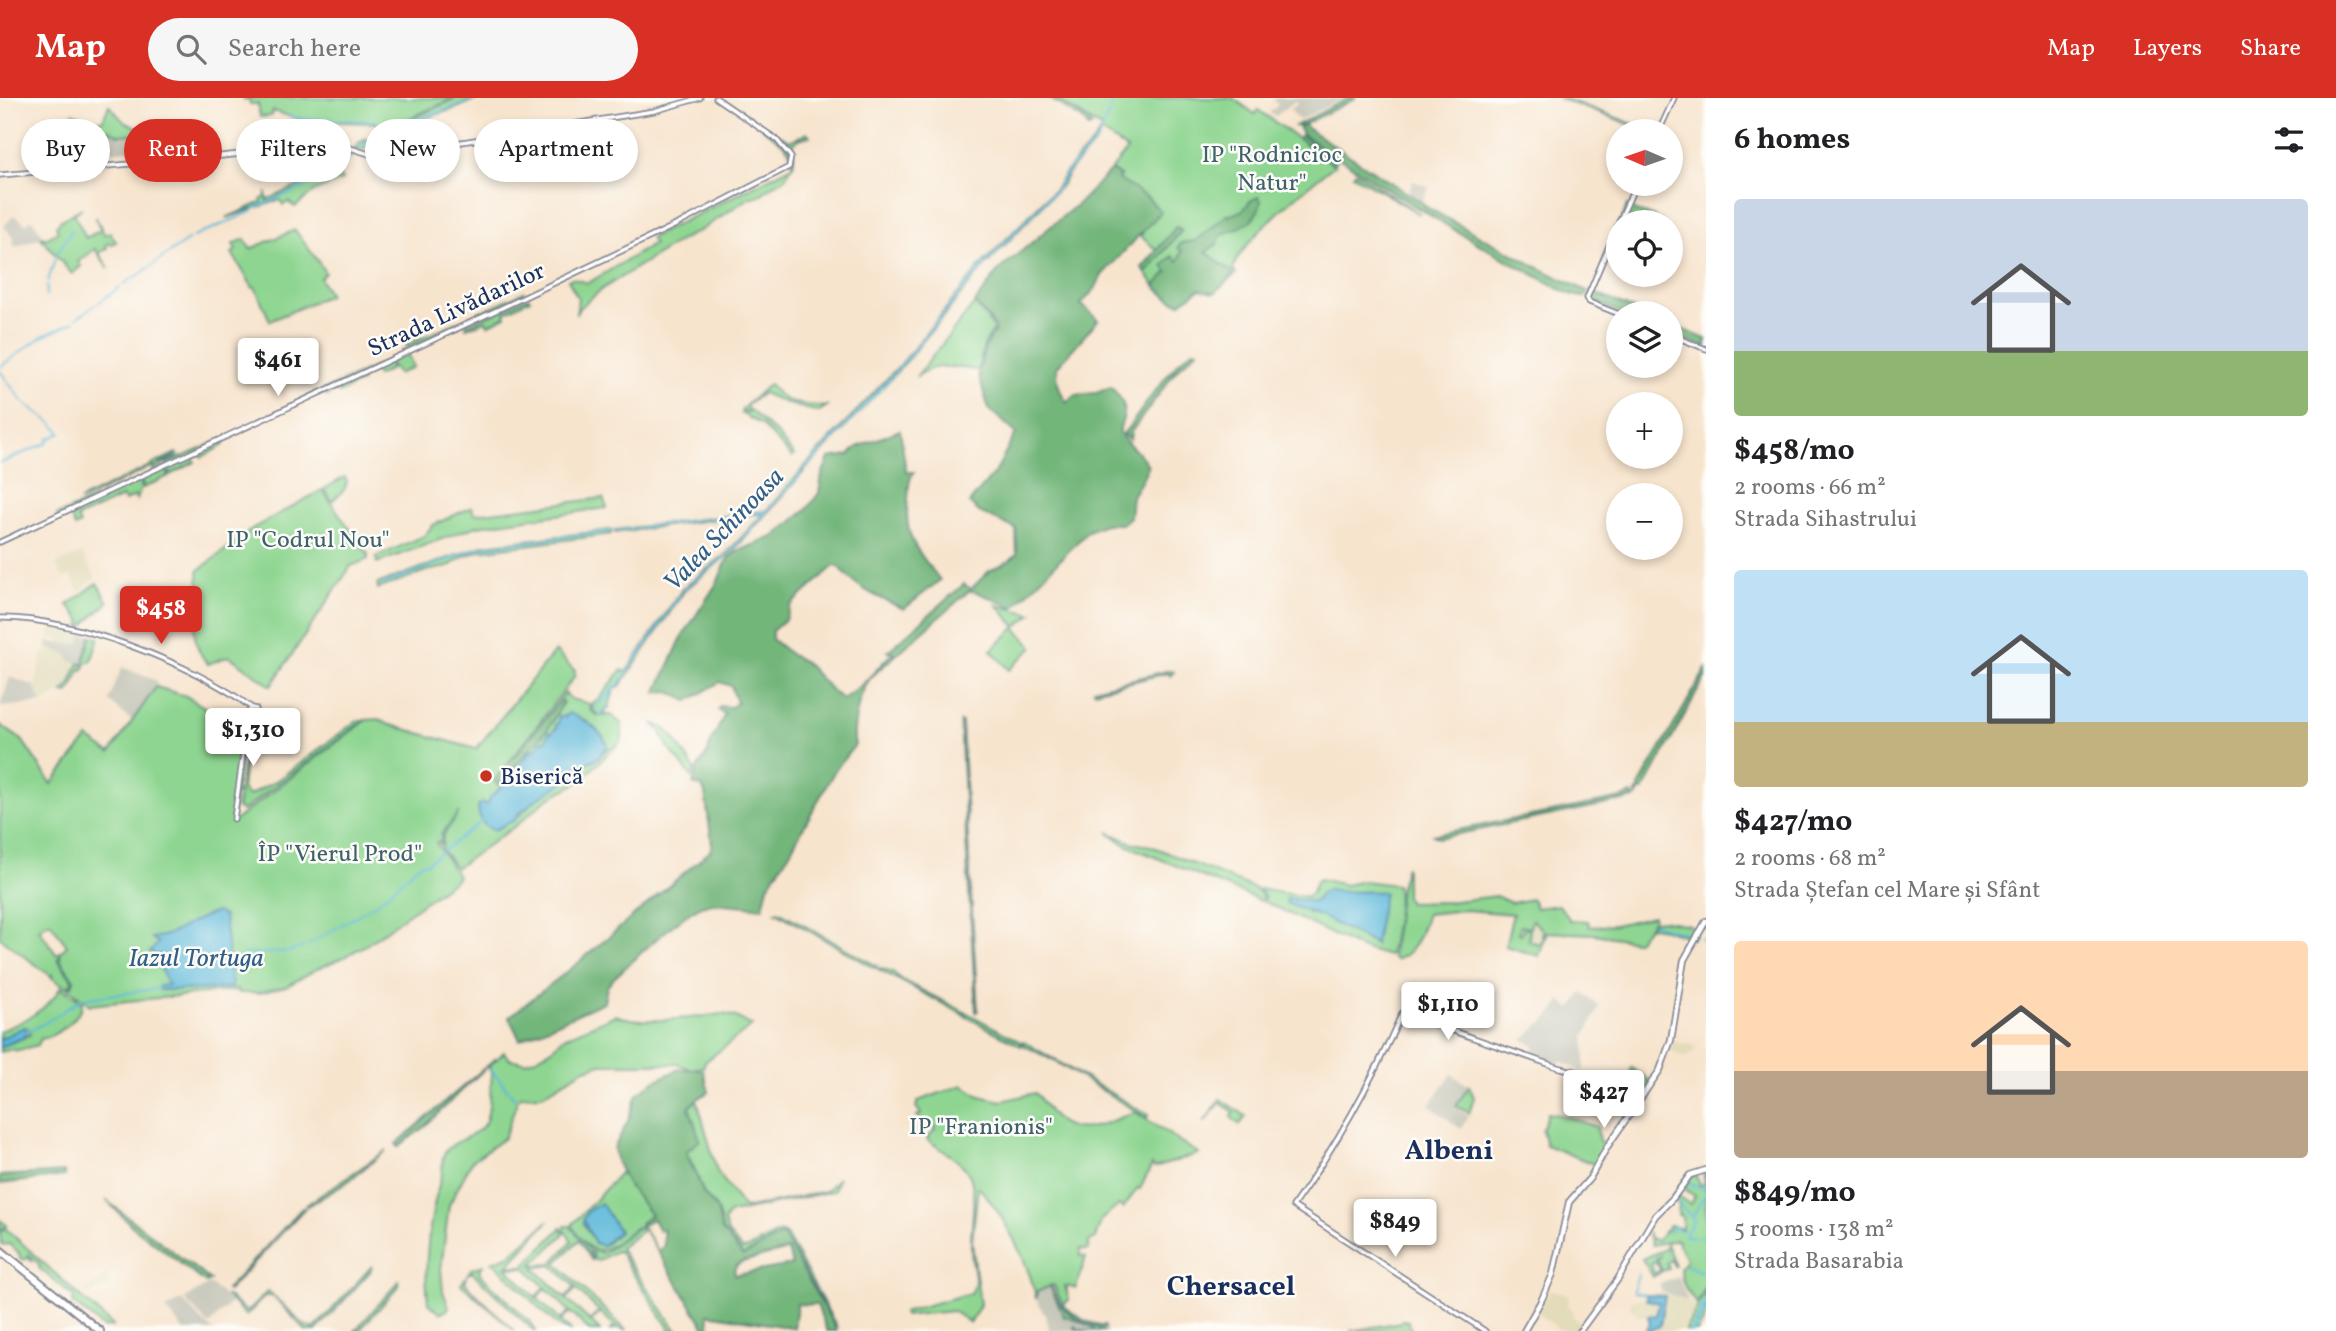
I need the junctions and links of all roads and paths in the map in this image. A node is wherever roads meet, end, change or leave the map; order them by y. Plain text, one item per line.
1 (701, 98) edge
2 (716, 98) edge
3 (1674, 98) edge
4 (1664, 119) edge
5 (0, 175) edge
6 (1606, 253) edge
7 (1606, 309) edge
8 (1683, 340) edge
9 (1706, 349) edge
10 (0, 542) edge
11 (0, 618) edge
12 (234, 819) dead end
13 (1706, 921) edge
14 (1644, 1095) junction
15 (1706, 1170) edge
16 (0, 1250) edge
17 (100, 1331) edge
18 (1485, 1331) edge
19 (1524, 1331) edge
20 (1580, 1331) edge

1 - 5 street
2 - 10 street, Strada Livădarilor
3 - 4 street
6 - 7 street
8 - 9 street
11 - 12 street
13 - 14 main road
14 - 18 street
14 - 19 main road
15 - 20 main road
16 - 17 highway

